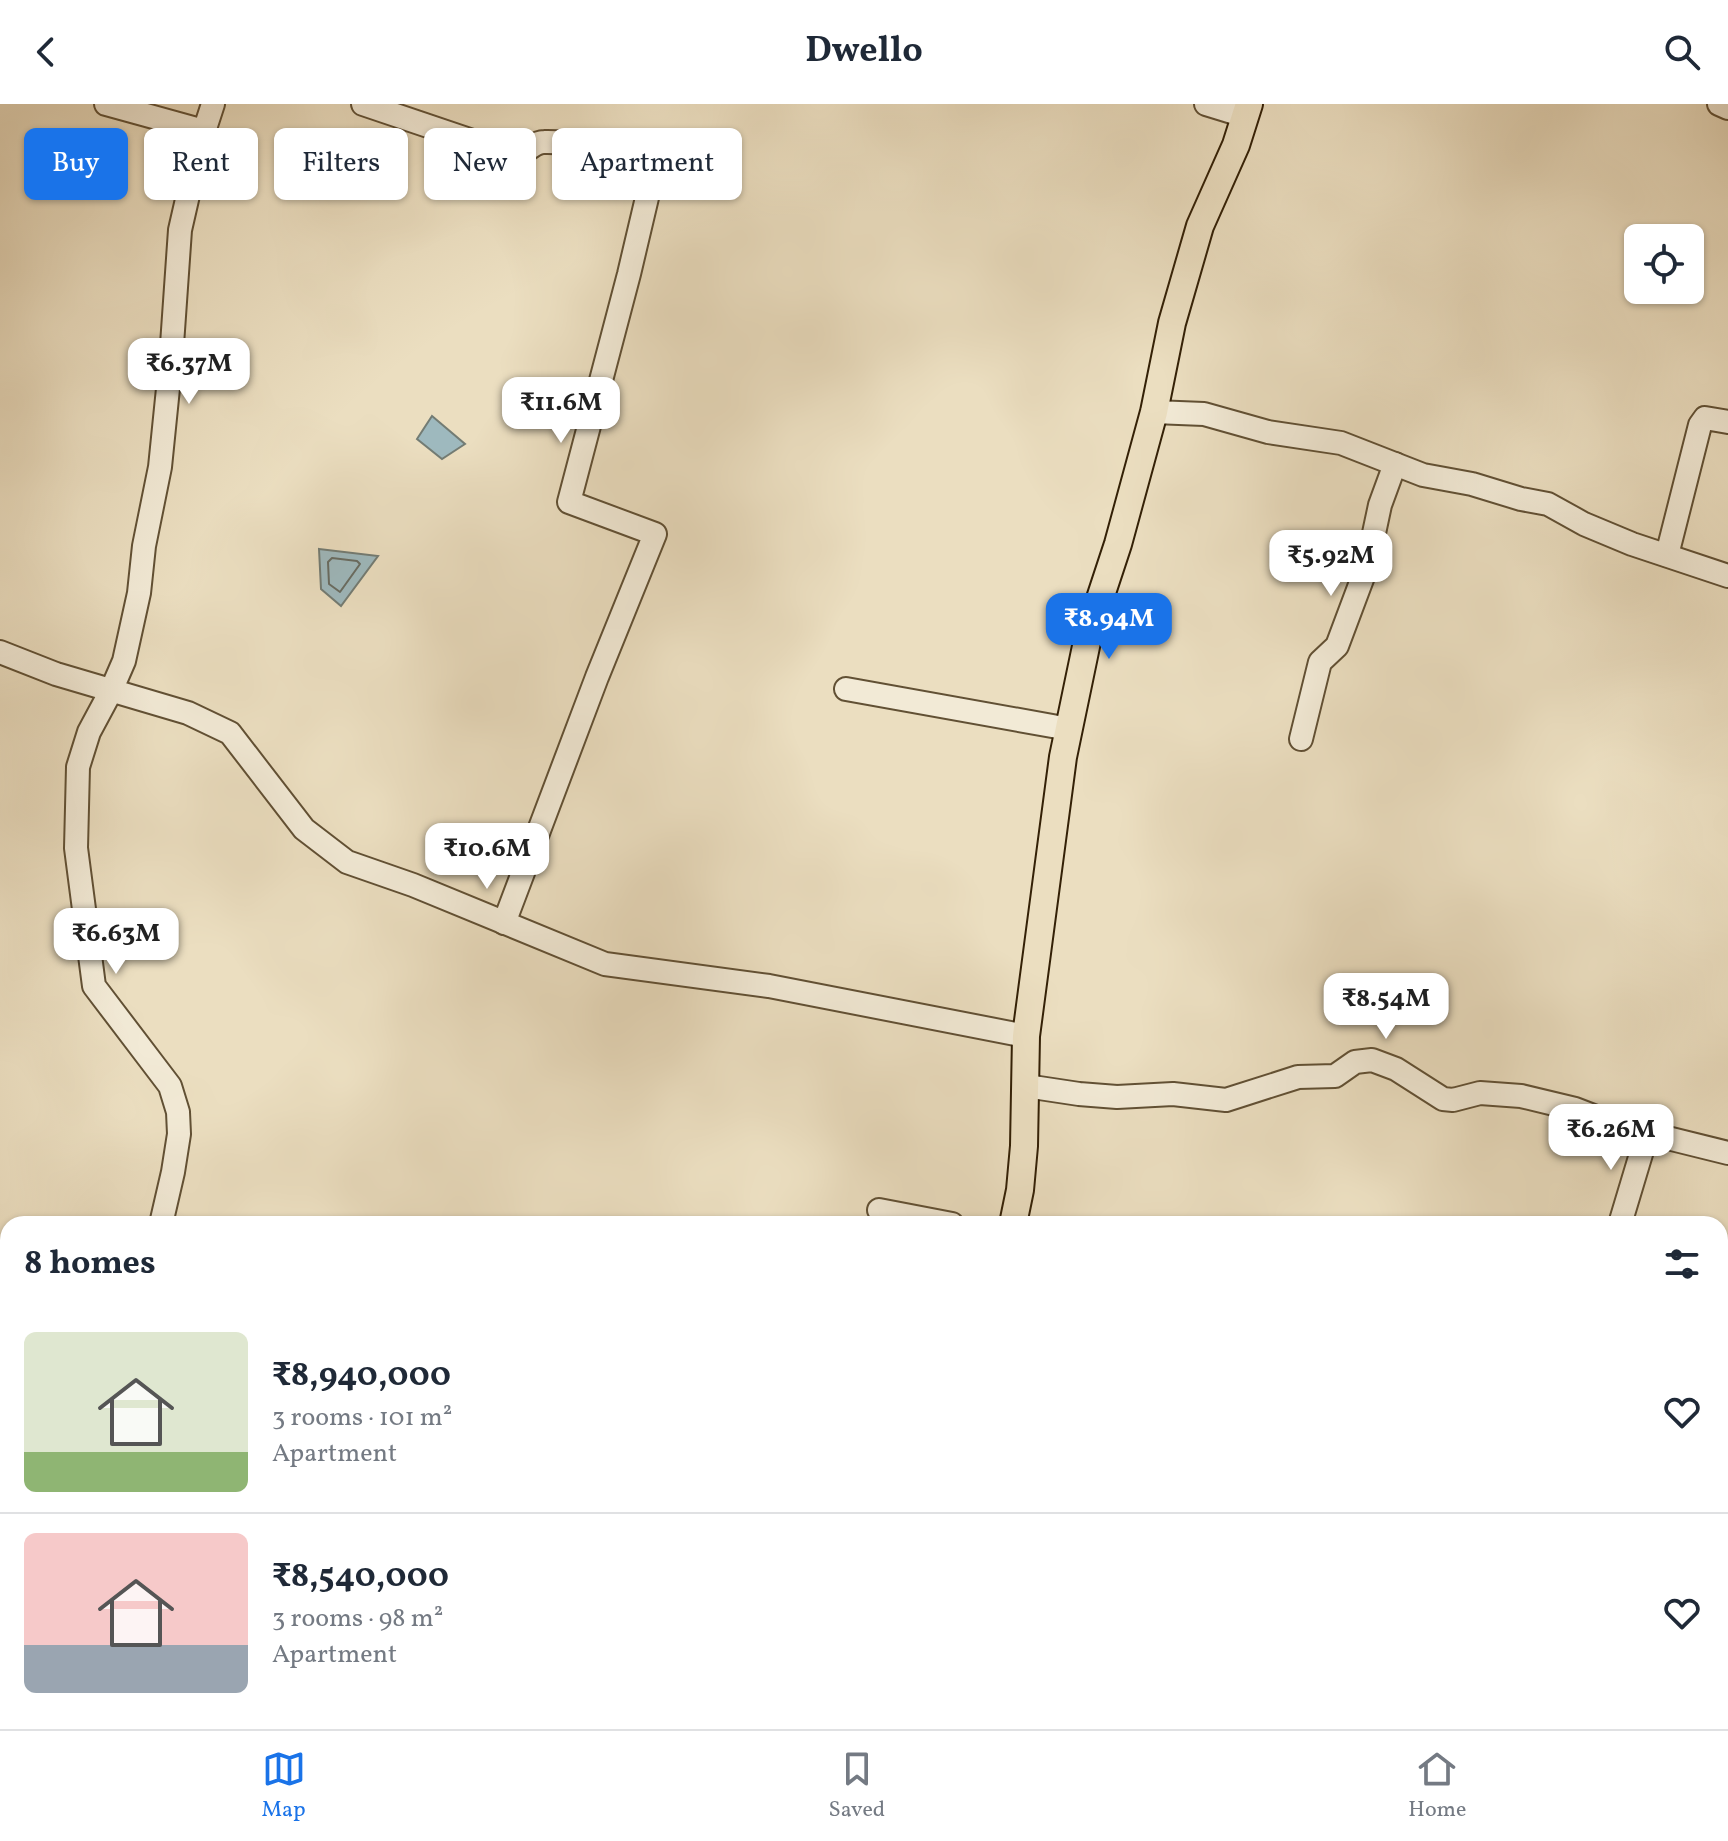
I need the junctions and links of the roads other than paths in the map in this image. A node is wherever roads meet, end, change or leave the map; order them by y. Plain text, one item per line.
1 (106, 104) edge
2 (213, 104) edge
3 (366, 104) edge
4 (1206, 104) edge
5 (1719, 104) edge
6 (1728, 108) edge
7 (1247, 110) edge
8 (193, 128) edge
9 (205, 128) edge
10 (187, 200) edge
11 (1154, 412) junction
12 (1728, 422) edge
13 (1395, 464) junction
14 (1667, 555) junction
15 (1728, 576) edge
16 (0, 652) edge
17 (846, 689) dead end
18 (111, 691) junction
19 (1069, 729) junction
20 (1301, 739) dead end
21 (504, 923) junction
22 (1026, 1036) junction
23 (1026, 1086) junction
24 (1647, 1134) junction
25 (1728, 1153) edge
26 (879, 1210) dead end
27 (163, 1216) edge
28 (910, 1216) edge
29 (1014, 1216) edge
30 (1622, 1216) edge

1 - 8 street
2 - 9 street
3 - 21 street
4 - 7 street
5 - 6 street
7 - 11 main road
10 - 18 street
11 - 13 street
11 - 19 main road
12 - 14 street
13 - 14 street
13 - 20 street
14 - 15 street
16 - 18 street
17 - 19 street
18 - 21 street
18 - 27 street
19 - 22 main road
21 - 22 street
22 - 23 main road
23 - 24 street
23 - 29 main road
24 - 25 street
24 - 30 street
26 - 28 street

